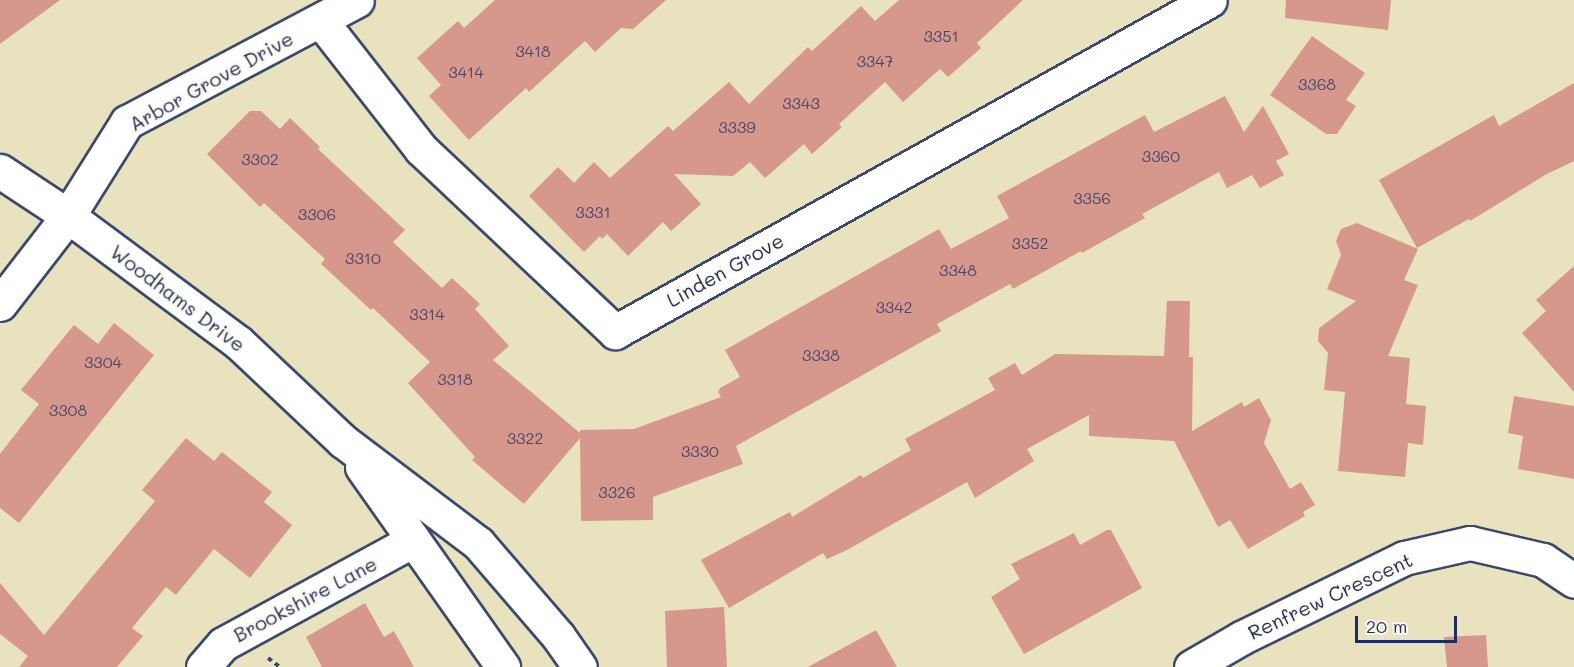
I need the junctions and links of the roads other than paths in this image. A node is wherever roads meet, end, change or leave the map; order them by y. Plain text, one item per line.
1 (357, 0) edge
2 (1210, 0) edge
3 (321, 21) junction
4 (0, 171) edge
5 (68, 216) junction
6 (0, 304) edge
7 (343, 441) junction
8 (414, 540) junction
9 (1574, 581) edge
10 (203, 667) edge
11 (503, 667) edge
12 (580, 667) edge
13 (1191, 667) edge

1 - 3 street, Arbor Grove Drive
2 - 3 street, Linden Grove
3 - 5 street, Arbor Grove Drive
4 - 5 street, Woodhams Drive
5 - 6 street, Arbor Grove Drive
5 - 7 street, Woodhams Drive
7 - 8 street, Woodhams Drive
7 - 12 street, Woodhams Drive
8 - 10 street, Brookshire Lane
8 - 11 street, Woodhams Drive
9 - 13 street, Renfrew Crescent

